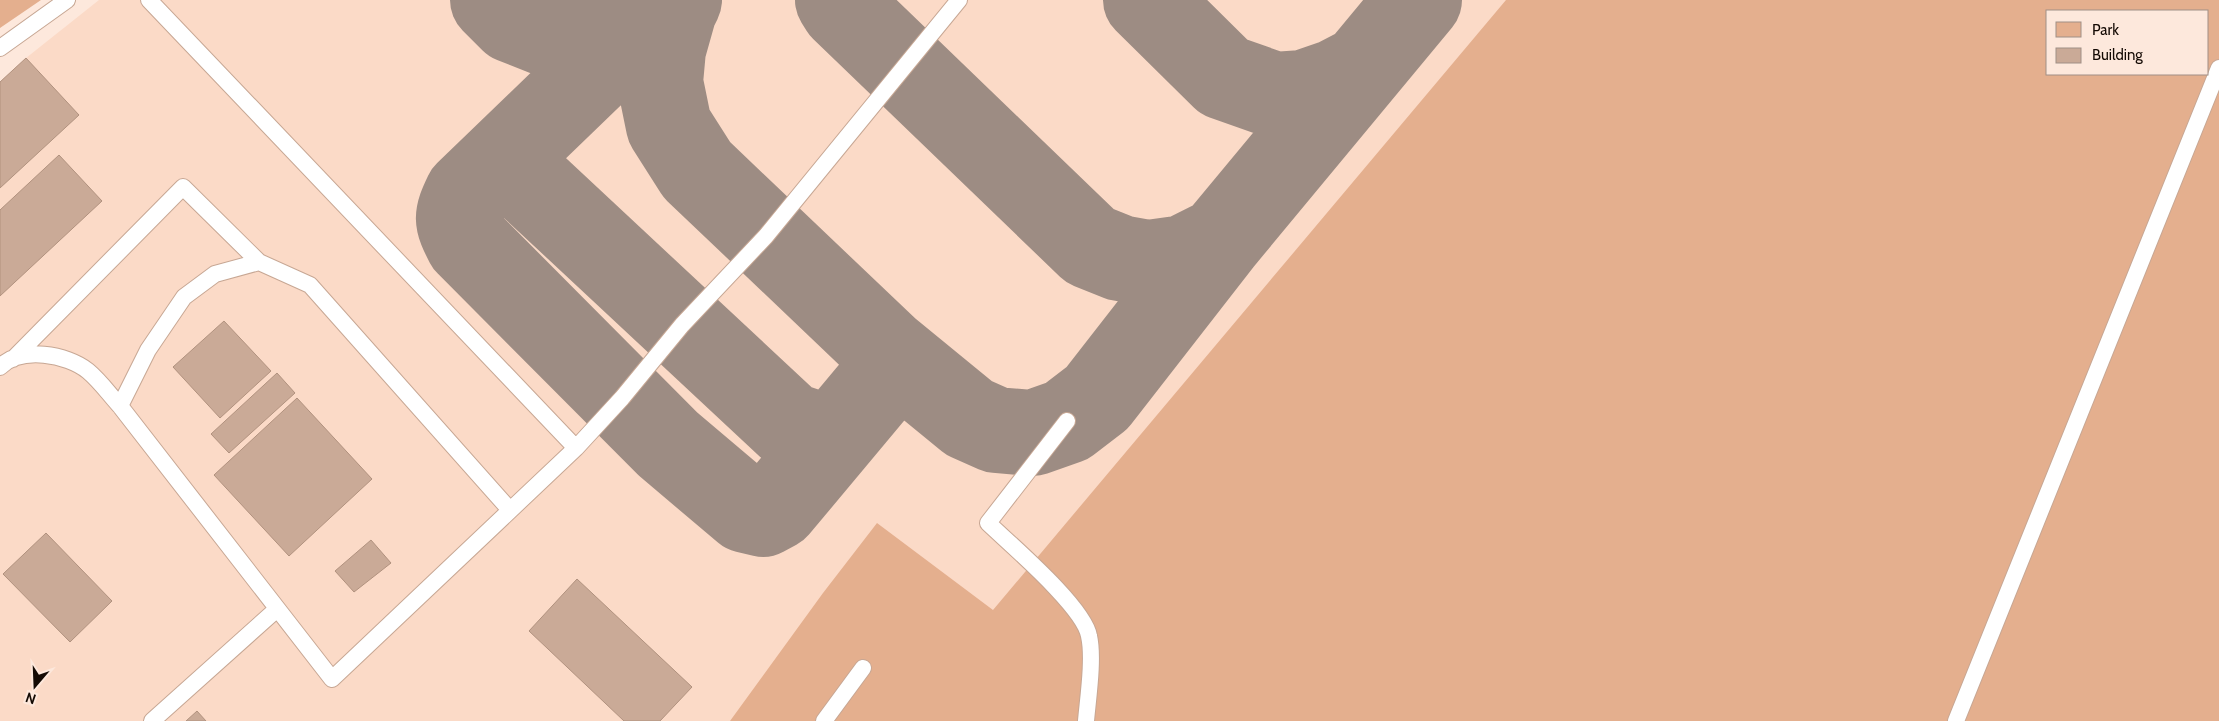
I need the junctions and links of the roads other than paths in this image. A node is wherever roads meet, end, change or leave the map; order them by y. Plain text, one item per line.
1 (67, 0) edge
2 (149, 0) edge
3 (959, 0) edge
4 (0, 48) edge
5 (2219, 68) edge
6 (259, 262) junction
7 (6, 364) edge
8 (120, 406) junction
9 (1067, 421) dead end
10 (576, 448) junction
11 (510, 510) junction
12 (277, 609) junction
13 (864, 668) dead end
14 (152, 721) edge
15 (824, 721) edge
16 (1086, 721) edge
17 (1956, 721) edge

1 - 4 lane
2 - 10 lane
3 - 10 lane
5 - 17 lane
6 - 7 lane
6 - 8 lane
6 - 11 lane
7 - 8 lane
8 - 12 lane
9 - 16 lane
10 - 11 lane
11 - 12 lane
12 - 14 lane
13 - 15 lane

